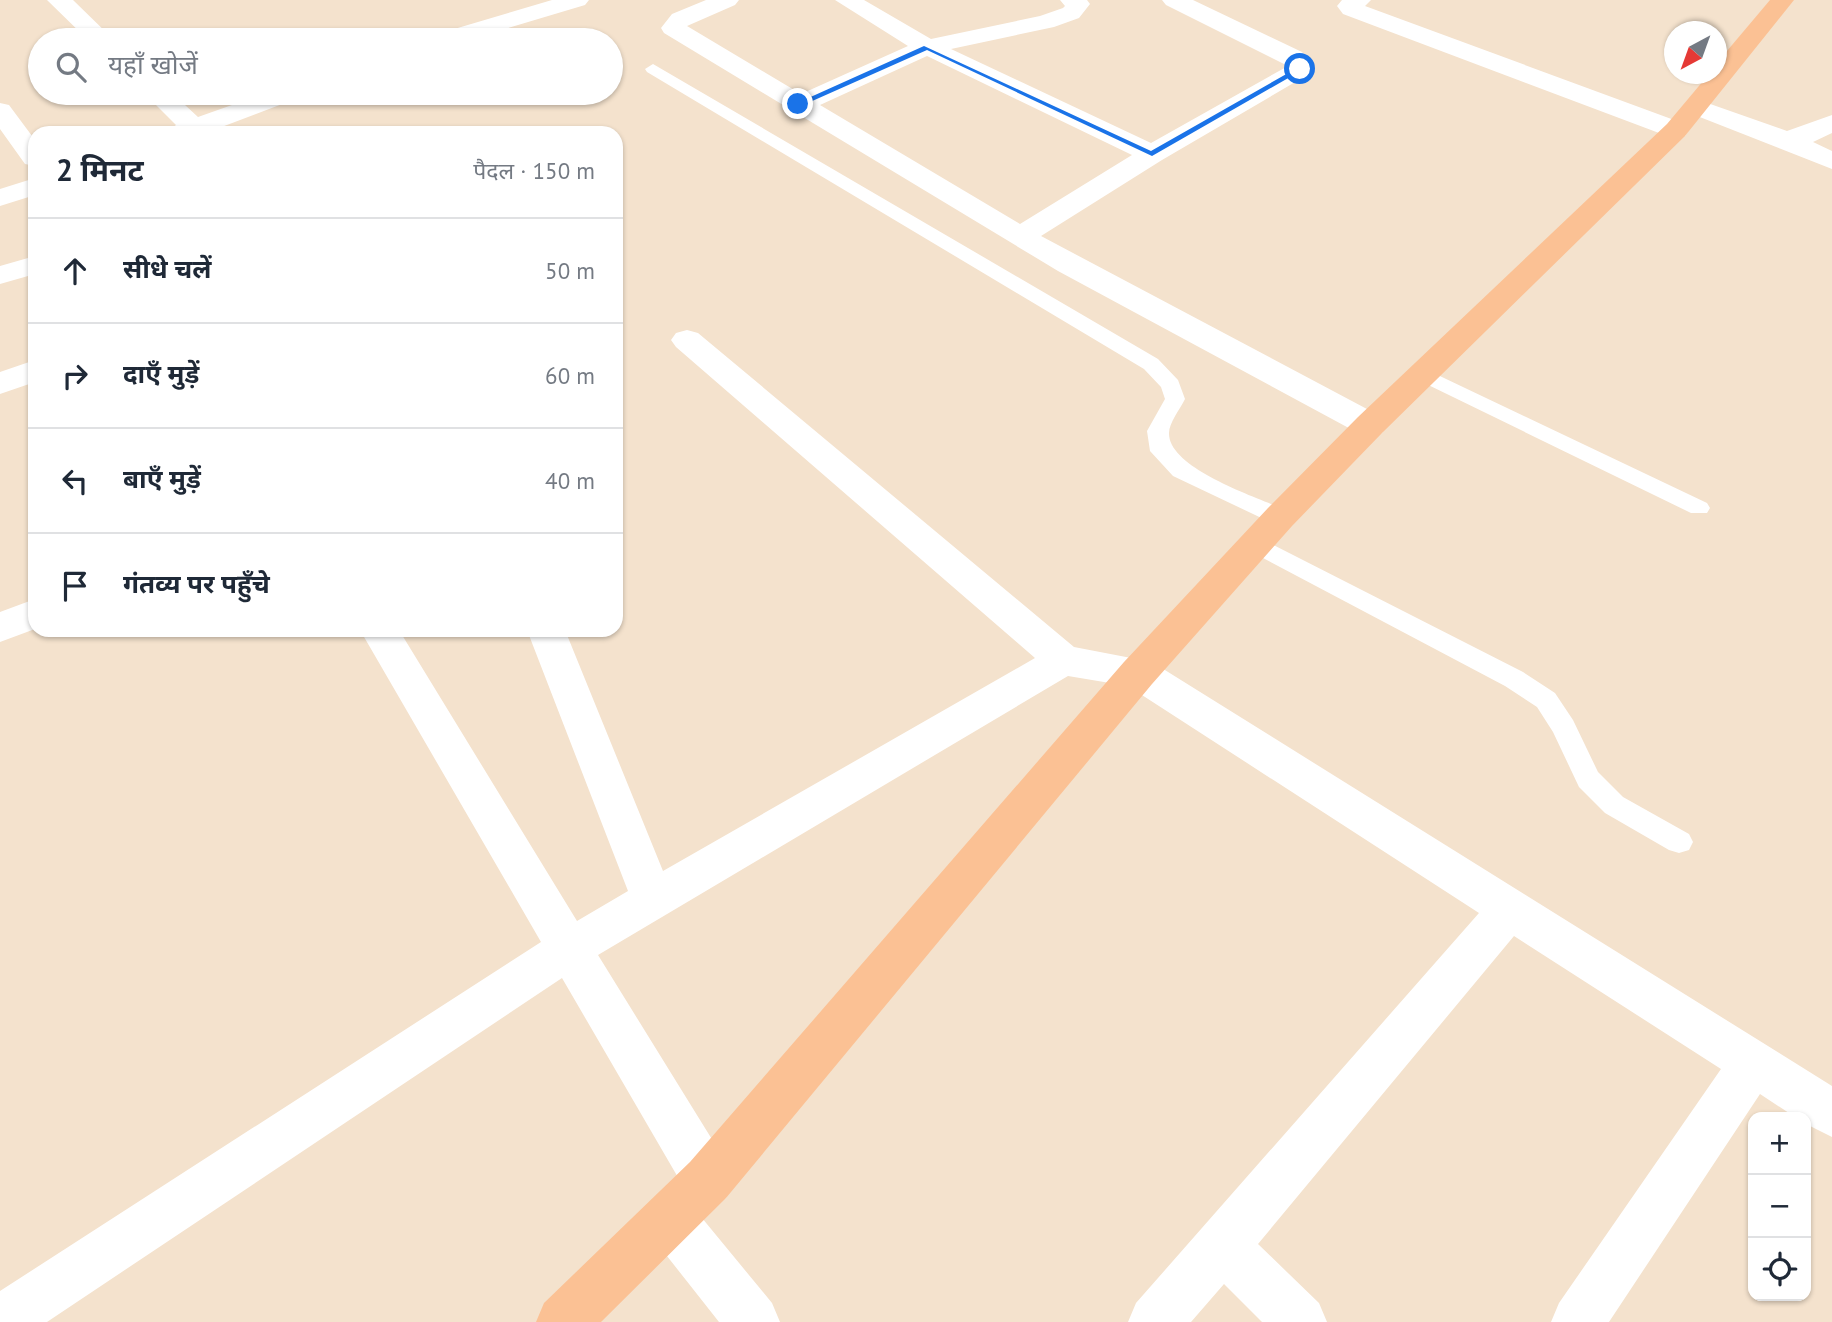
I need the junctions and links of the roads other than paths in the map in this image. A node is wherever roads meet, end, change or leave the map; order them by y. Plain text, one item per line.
1 (60, 0) edge
2 (578, 0) edge
3 (727, 0) edge
4 (847, 0) edge
5 (1072, 0) edge
6 (1174, 0) edge
7 (1359, 0) edge
8 (1782, 0) edge
9 (89, 28) edge
10 (484, 28) edge
11 (927, 47) junction
12 (653, 69) dead end
13 (798, 104) junction
14 (168, 105) edge
15 (258, 105) edge
16 (0, 111) edge
17 (1686, 118) junction
18 (1832, 123) edge
19 (187, 126) edge
20 (204, 126) edge
21 (1784, 139) junction
22 (28, 149) edge
23 (1152, 154) junction
24 (1832, 161) edge
25 (28, 188) edge
26 (0, 198) edge
27 (1020, 237) junction
28 (28, 267) edge
29 (0, 275) edge
30 (687, 340) dead end
31 (28, 373) edge
32 (1423, 374) junction
33 (0, 384) edge
34 (1370, 425) junction
35 (1699, 508) dead end
36 (1268, 531) junction
37 (28, 616) edge
38 (0, 628) edge
39 (383, 637) edge
40 (549, 637) edge
41 (1063, 660) junction
42 (1138, 673) junction
43 (1679, 842) dead end
44 (653, 900) junction
45 (1511, 907) junction
46 (570, 948) junction
47 (1754, 1062) junction
48 (1832, 1113) edge
49 (708, 1180) junction
50 (670, 1219) junction
51 (1223, 1246) junction
52 (0, 1322) edge
53 (564, 1322) edge
54 (754, 1322) edge
55 (1154, 1322) edge
56 (1300, 1322) edge
57 (1578, 1322) edge

1 - 9 street
2 - 10 street
3 - 13 street
4 - 11 street
5 - 11 street
6 - 23 street
7 - 17 street
8 - 17 highway
11 - 13 street
11 - 23 street
12 - 36 lane
13 - 27 street
14 - 19 street
15 - 20 street
16 - 22 street
17 - 21 street
17 - 32 highway
18 - 21 street
21 - 24 street
23 - 27 street
25 - 26 street
27 - 34 street
28 - 29 street
30 - 41 street
31 - 33 street
32 - 34 highway
32 - 35 lane
34 - 36 highway
36 - 42 highway
36 - 43 lane
37 - 38 street
39 - 46 street
40 - 44 street
41 - 42 street
41 - 44 street
42 - 45 street
42 - 49 highway
44 - 46 street
45 - 47 street
45 - 51 street
46 - 49 street
46 - 52 street
47 - 48 street
47 - 57 street
49 - 50 highway
50 - 53 highway
50 - 54 street
51 - 55 street
51 - 56 street

